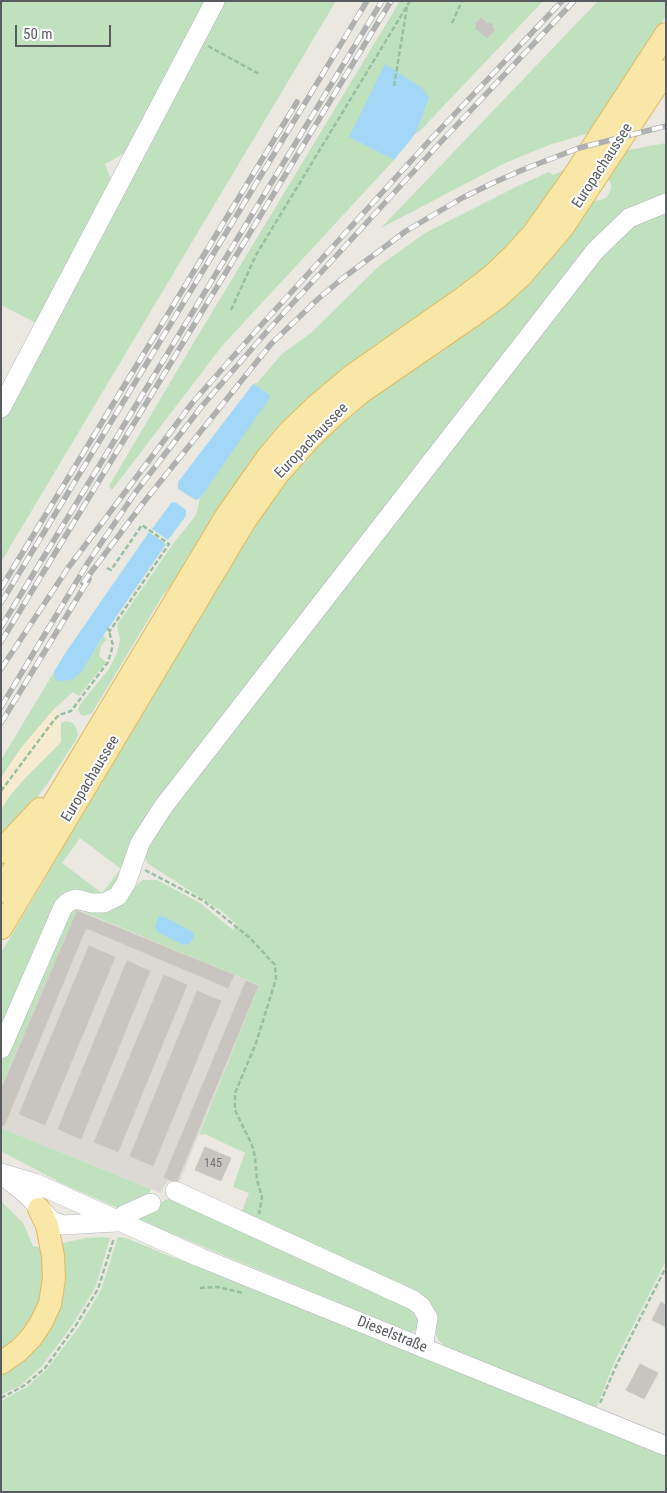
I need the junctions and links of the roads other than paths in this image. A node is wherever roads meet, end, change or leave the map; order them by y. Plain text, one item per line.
1 (215, 1) edge
2 (666, 34) edge
3 (666, 71) edge
4 (666, 203) edge
5 (1, 408) edge
6 (70, 777) junction
7 (1, 852) edge
8 (1, 891) edge
9 (1, 928) edge
10 (1, 1049) edge
11 (1, 1174) edge
12 (175, 1191) dead end
13 (151, 1203) dead end
14 (40, 1209) junction
15 (120, 1222) junction
16 (423, 1348) junction
17 (1, 1363) edge
18 (666, 1446) edge

1 - 5 street
2 - 6 main road, Europachaussee
3 - 9 main road, Europachaussee
4 - 10 street
6 - 7 main road
6 - 8 main road, Europachaussee
11 - 14 street, Dieselstraße
11 - 15 street, Dieselstraße
12 - 16 street
13 - 15 street
14 - 15 street, Dieselstraße
14 - 17 main road
15 - 16 street, Dieselstraße
16 - 18 street, Dieselstraße

